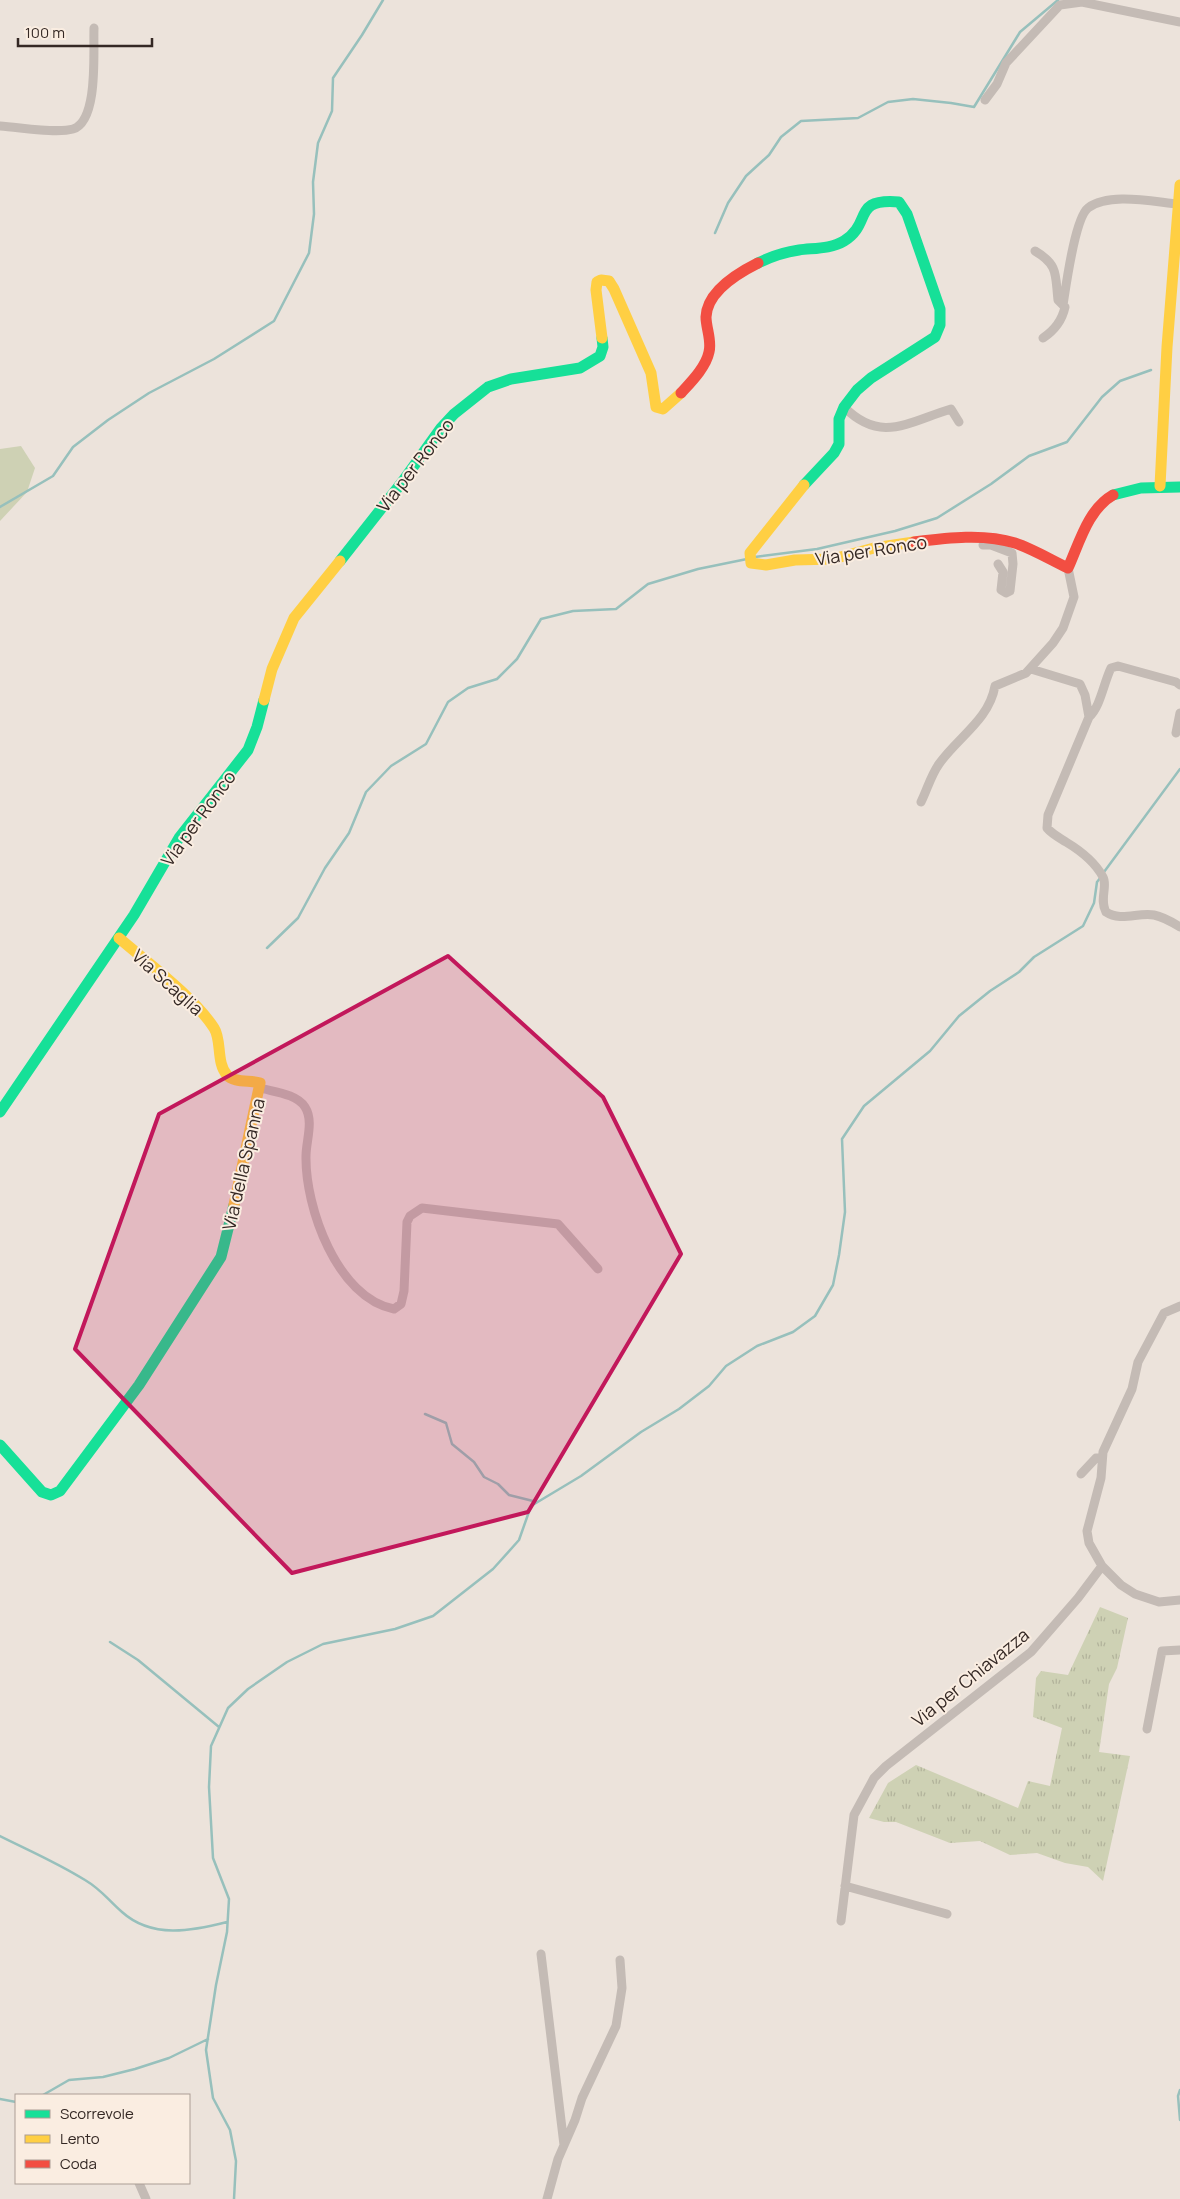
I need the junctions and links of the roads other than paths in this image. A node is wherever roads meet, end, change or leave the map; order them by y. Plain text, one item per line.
1 (1180, 22) edge
2 (94, 28) dead end
3 (985, 100) dead end
4 (0, 126) edge
5 (1180, 185) edge
6 (1179, 204) junction
7 (1035, 251) dead end
8 (1177, 276) edge
9 (1063, 304) junction
10 (1175, 313) edge
11 (1043, 338) dead end
12 (844, 407) junction
13 (959, 422) dead end
14 (1160, 486) junction
15 (1180, 487) edge
16 (968, 539) junction
17 (998, 564) dead end
18 (1068, 568) junction
19 (1031, 669) junction
20 (1180, 685) edge
21 (1180, 713) edge
22 (1089, 717) junction
23 (1176, 733) dead end
24 (921, 802) dead end
25 (1180, 927) edge
26 (119, 938) junction
27 (260, 1088) junction
28 (0, 1112) edge
29 (598, 1268) dead end
30 (1180, 1306) edge
31 (0, 1444) edge
32 (1102, 1458) junction
33 (1081, 1474) dead end
34 (1102, 1566) junction
35 (1180, 1600) edge
36 (1180, 1650) edge
37 (1147, 1729) dead end
38 (845, 1886) junction
39 (947, 1914) dead end
40 (841, 1921) dead end
41 (541, 1954) dead end
42 (620, 1960) dead end
43 (564, 2145) junction
44 (140, 2184) edge
45 (146, 2199) edge
46 (547, 2199) edge

1 - 3 street
2 - 4 street
5 - 6 street
6 - 8 street
6 - 9 street
7 - 9 street
8 - 10 street
9 - 11 street
10 - 14 street
12 - 13 street
12 - 16 street, Via per Ronco
12 - 26 street, Via per Ronco
14 - 15 street
14 - 18 street
16 - 17 street
16 - 18 street, Via per Ronco
18 - 19 street
19 - 22 street
19 - 24 street
20 - 22 street
21 - 23 street
22 - 25 street
26 - 27 street, Via Scaglia
26 - 28 street, Via per Ronco
27 - 29 street, Via della Spanna
27 - 31 street, Via della Spanna
30 - 32 street
32 - 33 street
32 - 34 street
34 - 35 street
34 - 38 street, Via per Chiavazza
36 - 37 street
38 - 39 street
38 - 40 street, Via per Chiavazza
41 - 43 street
42 - 43 street
43 - 46 street
44 - 45 street

